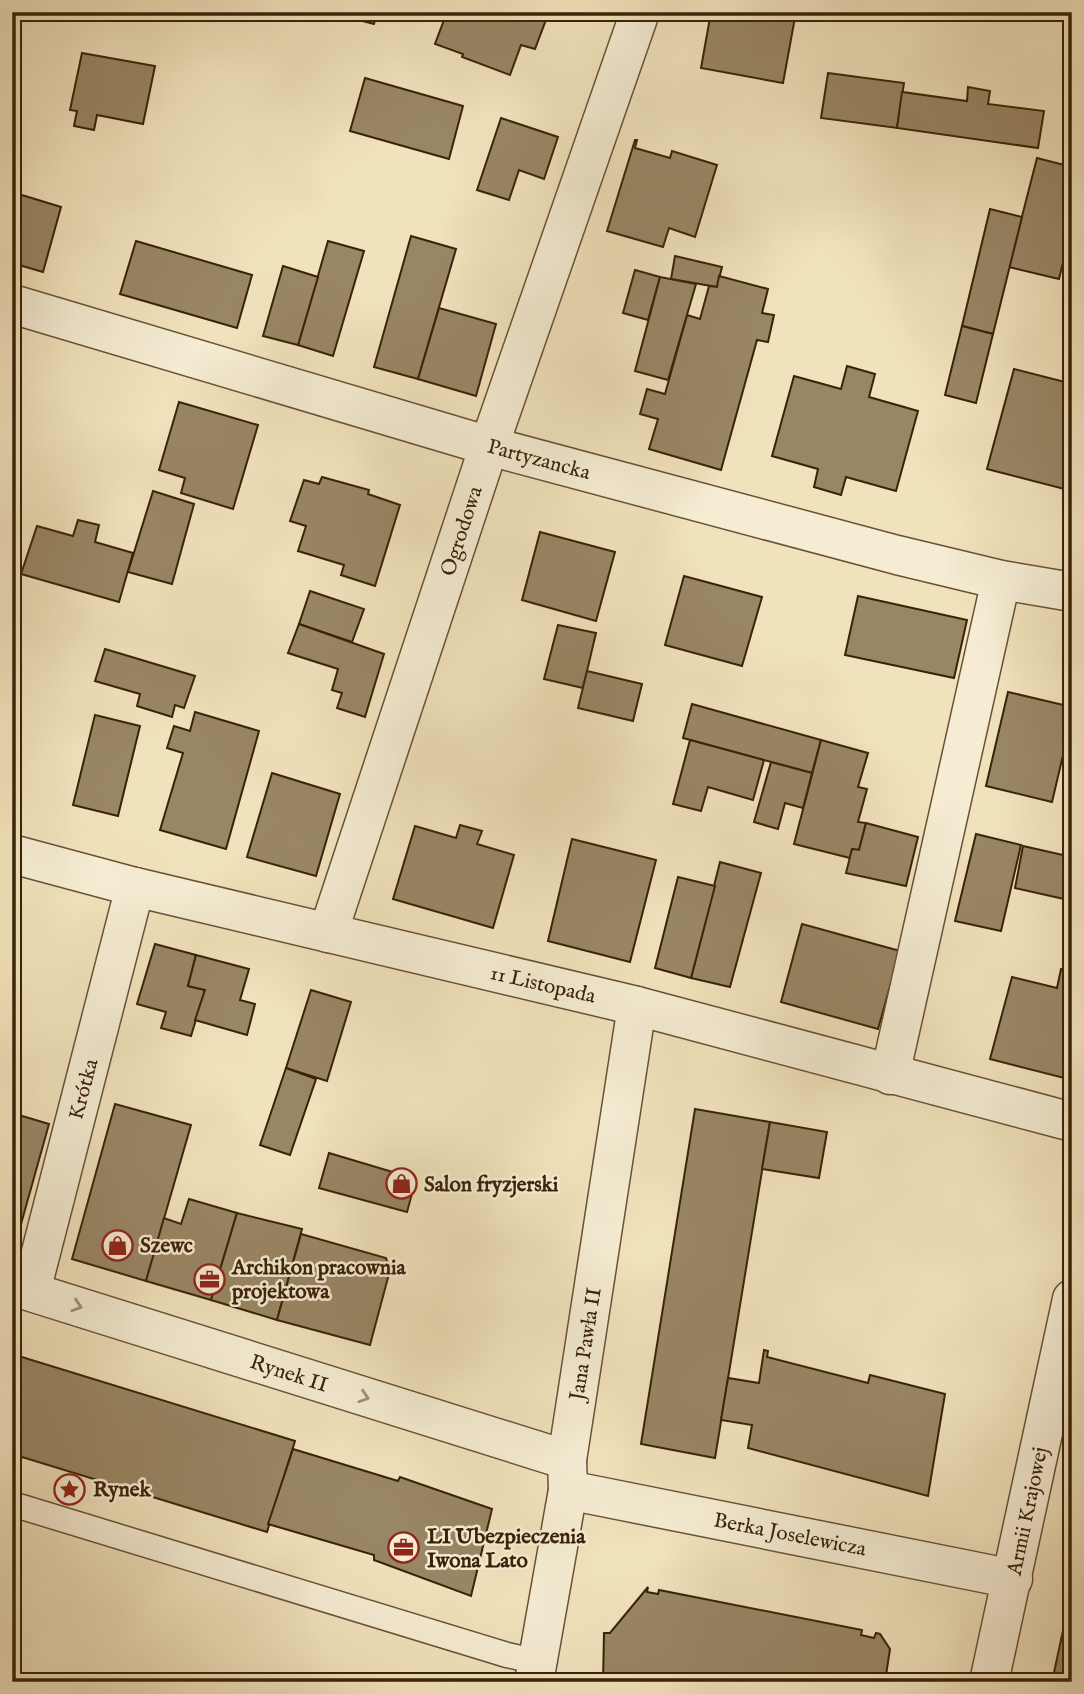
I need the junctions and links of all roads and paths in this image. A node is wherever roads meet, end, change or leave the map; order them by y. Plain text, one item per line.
1 (640, 12) edge
2 (12, 304) edge
3 (489, 446) junction
4 (1001, 580) junction
5 (1072, 592) edge
6 (12, 854) edge
7 (135, 887) junction
8 (328, 933) junction
9 (636, 1006) junction
10 (891, 1075) junction
11 (1072, 1122) edge
12 (22, 1289) edge
13 (1072, 1299) edge
14 (567, 1475) junction
15 (12, 1504) edge
16 (1013, 1578) junction
17 (536, 1672) edge
18 (989, 1682) edge

1 - 3 street, Ogrodowa
2 - 3 street, Partyzancka
3 - 4 street, Partyzancka
3 - 8 street, Ogrodowa
4 - 5 street, Partyzancka
4 - 10 street
6 - 7 street, 11 Listopada
7 - 8 street, 11 Listopada
7 - 12 street, Krótka
8 - 9 street, 11 Listopada
9 - 10 street, 11 Listopada
9 - 14 street, Jana Pawła II
10 - 11 street, 11 Listopada
12 -> 14 street, Rynek II
13 - 16 street, Armii Krajowej
14 - 16 street, Berka Joselewicza
14 - 17 street, Jana Pawła II
15 - 17 lane
16 - 18 street, Armii Krajowej

